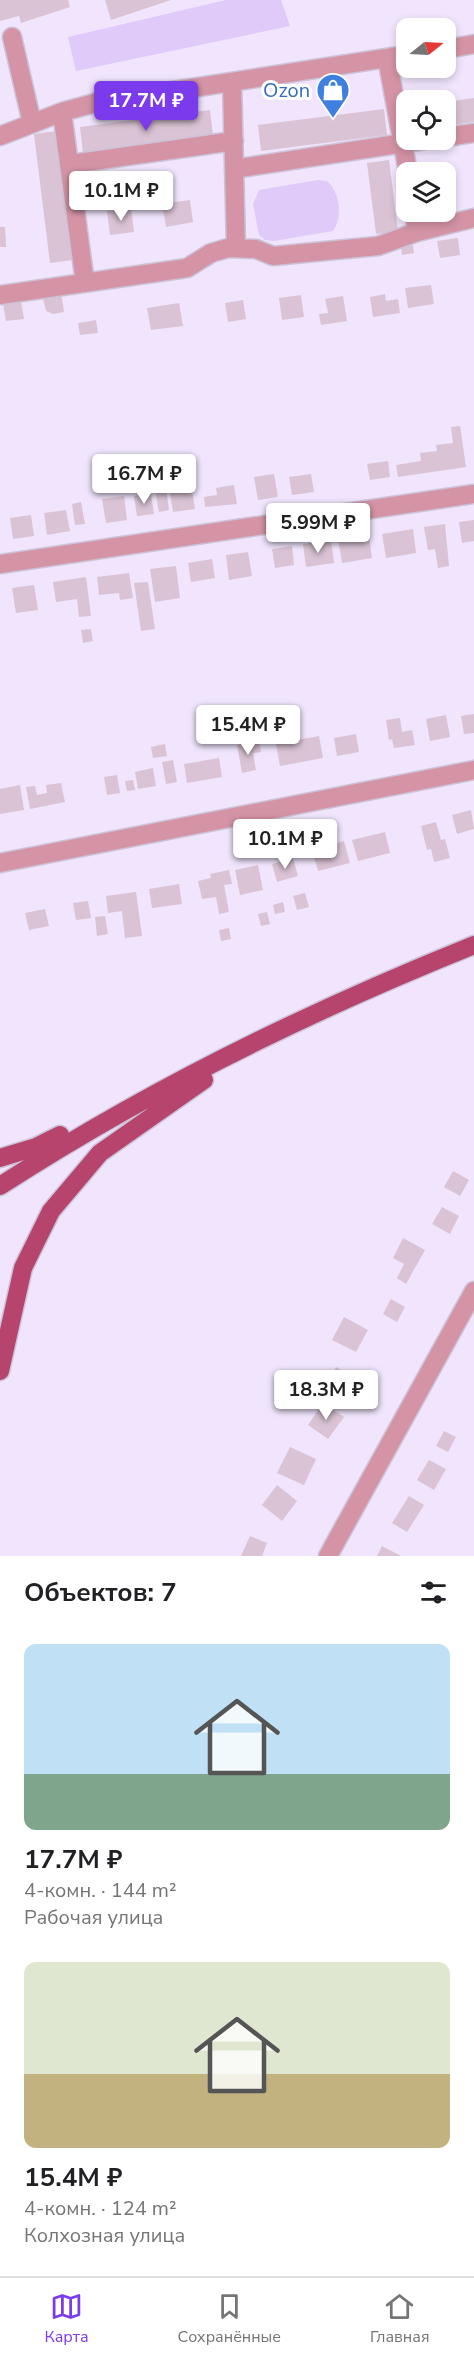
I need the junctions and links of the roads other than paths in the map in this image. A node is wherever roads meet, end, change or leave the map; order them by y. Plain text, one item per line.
1 (12, 37) dead end
2 (474, 44) edge
3 (456, 47) edge
4 (396, 57) edge
5 (387, 58) junction
6 (232, 82) junction
7 (396, 102) edge
8 (62, 112) junction
9 (32, 123) junction
10 (474, 133) edge
11 (456, 135) edge
12 (0, 136) edge
13 (234, 141) junction
14 (396, 143) edge
15 (71, 164) junction
16 (234, 169) junction
17 (474, 218) edge
18 (416, 222) edge
19 (417, 232) junction
20 (236, 248) junction
21 (85, 283) junction
22 (0, 295) edge
23 (474, 494) edge
24 (0, 564) edge
25 (474, 770) edge
26 (0, 863) edge
27 (474, 945) edge
28 (261, 1040) junction
29 (214, 1064) junction
30 (0, 1158) edge
31 (0, 1186) edge
32 (474, 1292) edge
33 (0, 1371) edge
34 (328, 1556) edge

1 - 9 street
2 - 3 street
4 - 5 street
5 - 6 street
5 - 7 street
6 - 8 street
6 - 13 street
8 - 9 street
8 - 15 street
9 - 12 street
10 - 11 street
13 - 15 street
13 - 16 street
14 - 16 street
15 - 21 street
16 - 20 street
17 - 19 street
18 - 19 street
19 - 20 street
20 - 21 street
21 - 22 street
23 - 24 street
25 - 26 street
27 - 28 main road
28 - 29 main road
28 - 33 main road
29 - 30 main road
29 - 31 main road
32 - 34 street

